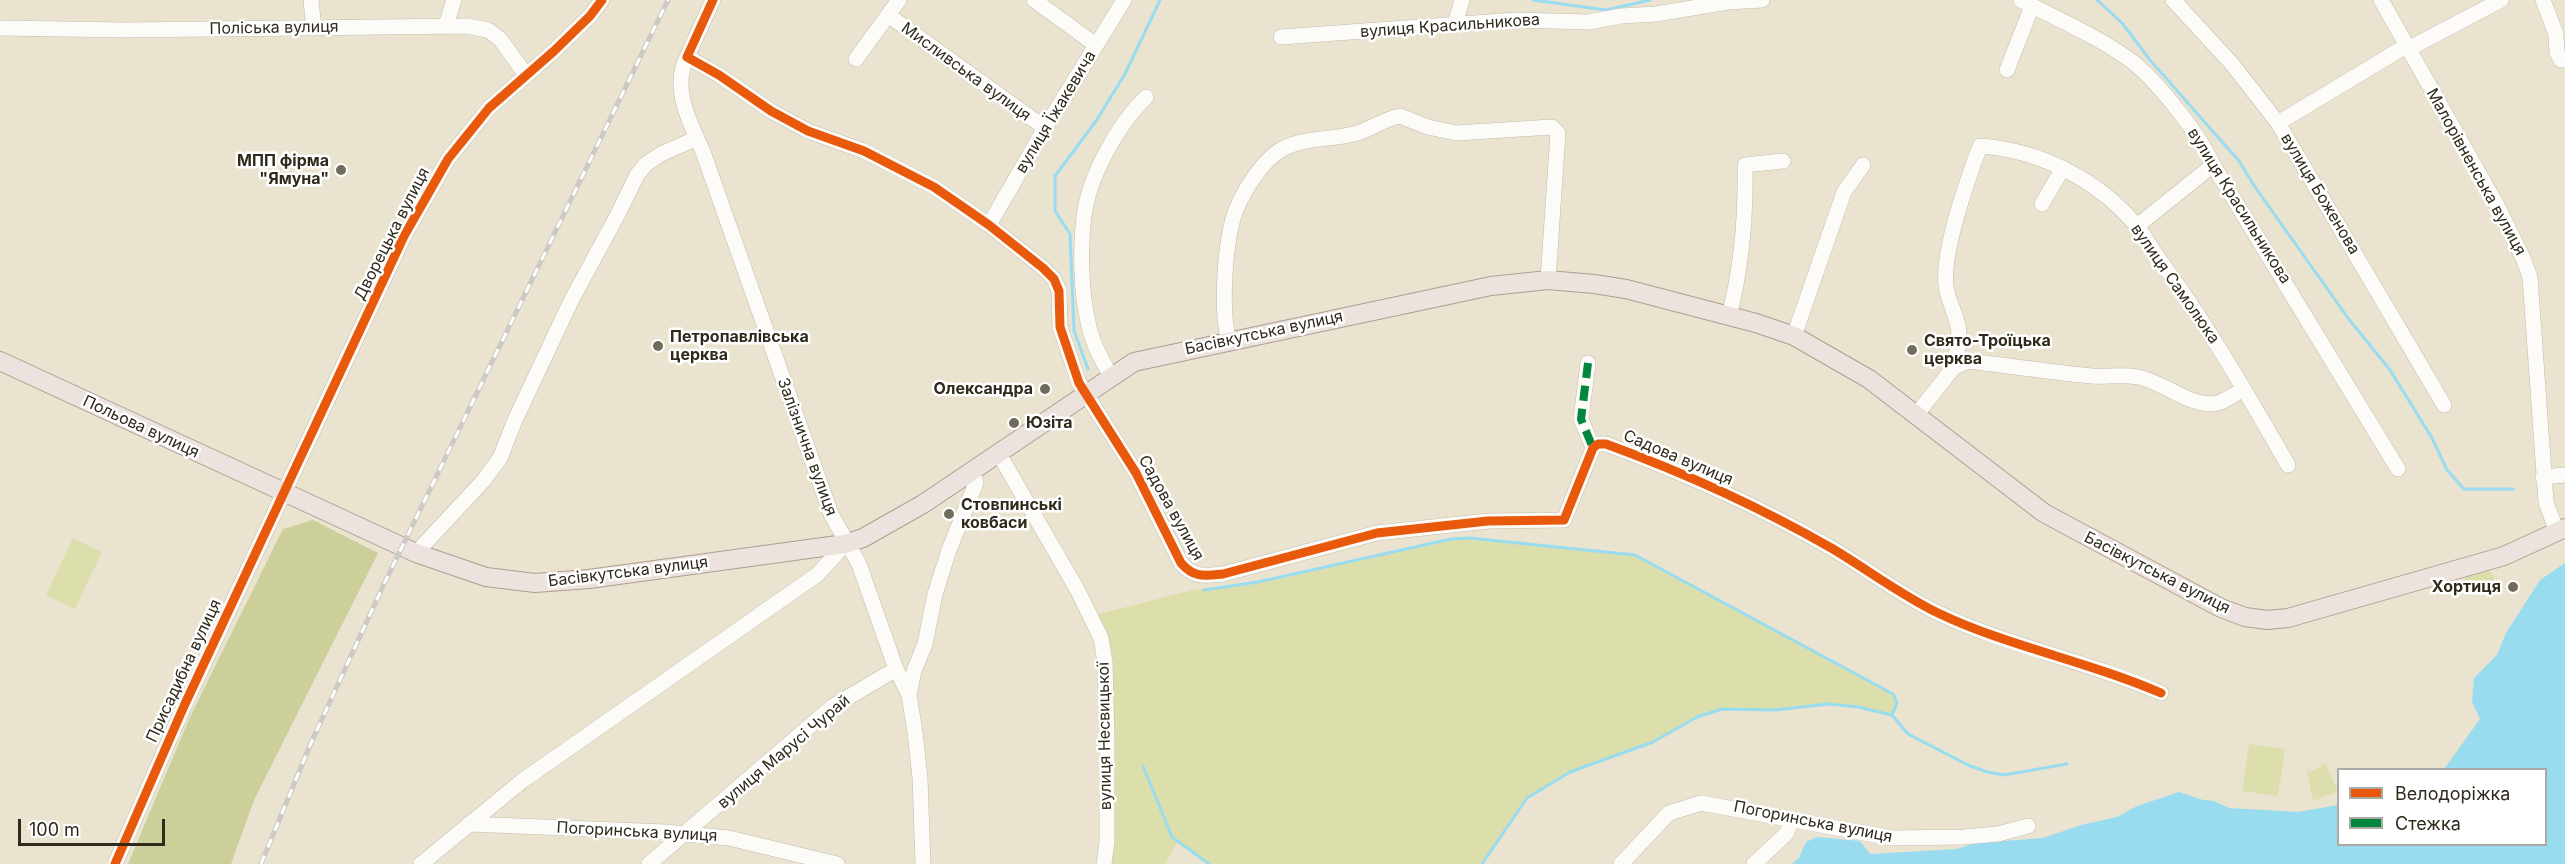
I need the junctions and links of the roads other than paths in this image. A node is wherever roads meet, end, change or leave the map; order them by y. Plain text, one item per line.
1 (312, 0) edge
2 (454, 0) edge
3 (602, 0) edge
4 (713, 0) edge
5 (899, 0) edge
6 (1034, 0) edge
7 (1124, 0) edge
8 (1462, 0) edge
9 (1762, 0) edge
10 (2173, 0) edge
11 (2381, 0) edge
12 (2501, 0) edge
13 (2542, 0) edge
14 (2026, 3) edge
15 (888, 15) junction
16 (1455, 24) junction
17 (446, 25) junction
18 (0, 28) edge
19 (314, 28) junction
20 (1281, 37) dead end
21 (1096, 45) junction
22 (2407, 48) junction
23 (687, 57) junction
24 (856, 59) dead end
25 (2565, 60) edge
26 (2007, 70) dead end
27 (526, 75) junction
28 (1146, 97) dead end
29 (2278, 123) junction
30 (1045, 129) junction
31 (697, 138) junction
32 (1784, 160) dead end
33 (1863, 165) dead end
34 (2213, 165) junction
35 (2063, 168) junction
36 (2042, 204) dead end
37 (989, 225) junction
38 (2137, 226) junction
39 (1548, 280) junction
40 (1729, 316) junction
41 (1794, 336) junction
42 (1229, 340) junction
43 (0, 361) edge
44 (1588, 363) dead end
45 (1954, 368) junction
46 (1111, 376) junction
47 (2244, 389) junction
48 (1084, 394) junction
49 (2444, 405) dead end
50 (1916, 415) junction
51 (1593, 448) junction
52 (999, 454) junction
53 (2288, 465) dead end
54 (2398, 469) dead end
55 (972, 472) junction
56 (2565, 475) edge
57 (2543, 477) junction
58 (284, 492) junction
59 (2561, 530) edge
60 (845, 544) junction
61 (416, 553) junction
62 (896, 669) junction
63 (2161, 693) dead end
64 (909, 694) junction
65 (1792, 820) junction
66 (469, 824) junction
67 (2028, 826) dead end
68 (687, 834) junction
69 (115, 864) edge
70 (421, 864) edge
71 (649, 864) edge
72 (837, 864) edge
73 (923, 864) edge
74 (1104, 864) edge
75 (1621, 864) edge
76 (1754, 864) edge

1 - 19 street
2 - 17 street
3 - 27 street, Дворецька вулиця
4 - 23 street
5 - 15 street
6 - 21 street
7 - 21 street, вулиця Їжакевича
8 - 16 street
9 - 16 street, вулиця Красильникова
10 - 29 street, вулиця Боженова
11 - 22 street, Малорівненська вулиця
12 - 22 street
13 - 25 street
14 - 26 street
14 - 34 street, вулиця Красильникова
15 - 24 street
15 - 30 street, Мисливська вулиця
16 - 20 street, вулиця Красильникова
17 - 19 street, Поліська вулиця
17 - 27 street, Поліська вулиця
18 - 19 street, Поліська вулиця
21 - 30 street, вулиця Їжакевича
22 - 29 street
22 - 57 street, Малорівненська вулиця
23 - 31 street, Залізнична вулиця
23 - 37 street
27 - 58 street, Дворецька вулиця
28 - 46 street
29 - 49 street, вулиця Боженова
30 - 37 street, вулиця Їжакевича
31 - 60 street, Залізнична вулиця
31 - 61 street
32 - 40 street
33 - 41 street
34 - 38 street
34 - 54 street, вулиця Красильникова
35 - 36 street
35 - 38 street, вулиця Самолюка
35 - 45 street, вулиця Самолюка
37 - 48 street
38 - 47 street, вулиця Самолюка
39 - 40 main road, Басівкутська вулиця
39 - 42 main road, Басівкутська вулиця
39 - 42 street
40 - 41 main road, Басівкутська вулиця
41 - 50 main road, Басівкутська вулиця
42 - 46 main road, Басівкутська вулиця
43 - 58 main road, Польова вулиця
44 - 51 street
45 - 47 street
45 - 50 street
46 - 48 main road, Басівкутська вулиця
47 - 53 street, вулиця Самолюка
48 - 51 street, Садова вулиця
48 - 52 main road, Басівкутська вулиця
50 - 59 main road, Басівкутська вулиця
51 - 63 street, Садова вулиця
52 - 55 main road, Басівкутська вулиця
52 - 74 street, вулиця Несвицької
55 - 60 main road, Басівкутська вулиця
55 - 64 street, Залізнична вулиця
56 - 57 street
57 - 59 street, Малорівненська вулиця
58 - 61 main road, Басівкутська вулиця
58 - 69 street, Присадибна вулиця
60 - 61 main road, Басівкутська вулиця
60 - 62 street, Залізнична вулиця
60 - 66 street, Басівкутська вулиця
62 - 64 street, Залізнична вулиця
62 - 68 street, вулиця Марусі Чурай
64 - 73 street, Залізнична вулиця
65 - 67 street, Погоринська вулиця
65 - 75 street, Погоринська вулиця
65 - 76 street
66 - 68 street, Погоринська вулиця
66 - 70 street, Басівкутська вулиця
68 - 71 street, вулиця Марусі Чурай
68 - 72 street, Погоринська вулиця

